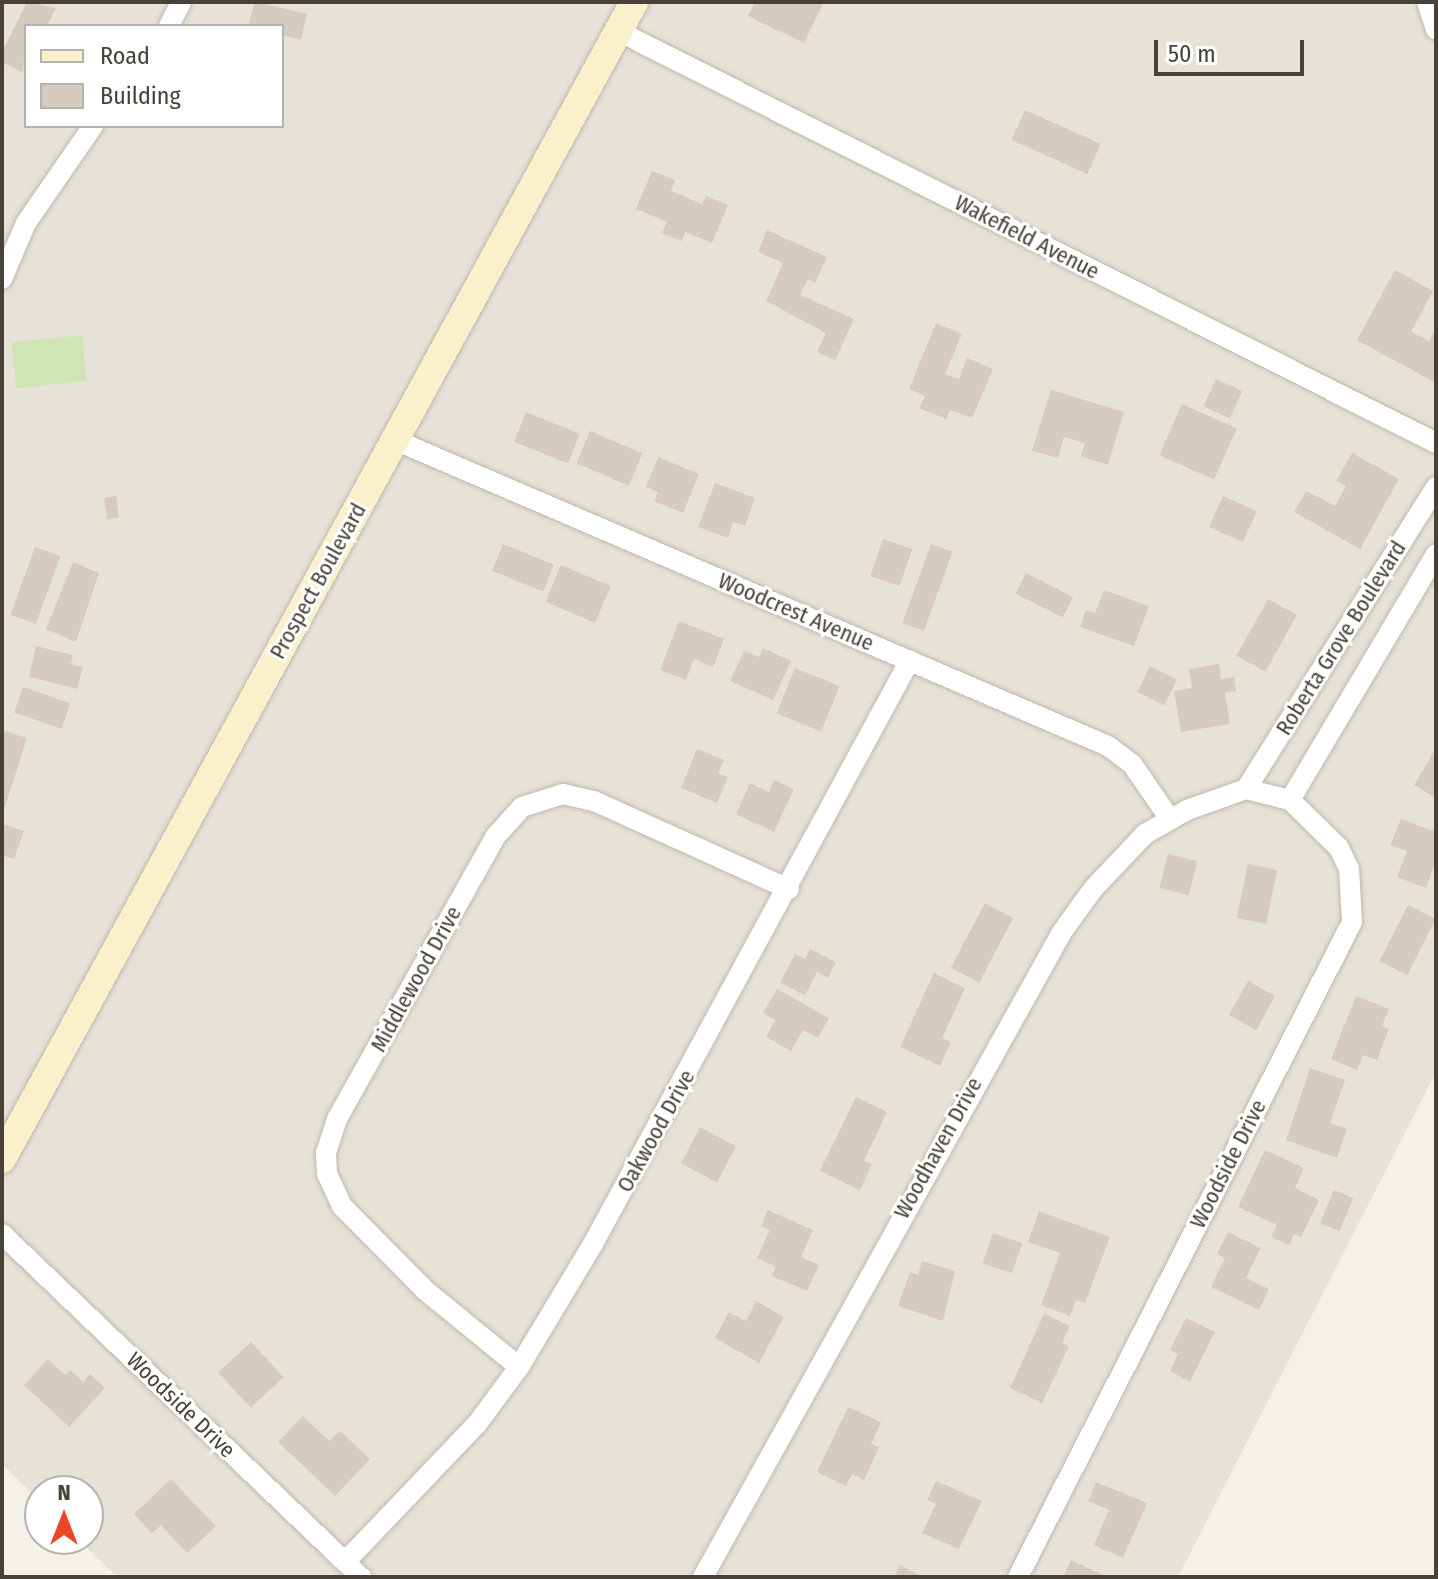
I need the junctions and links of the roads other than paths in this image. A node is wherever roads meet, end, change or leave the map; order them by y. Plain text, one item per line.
1 (181, 2) edge
2 (634, 2) edge
3 (170, 24) edge
4 (618, 31) junction
5 (92, 128) edge
6 (2, 279) edge
7 (395, 440) junction
8 (1436, 443) edge
9 (1436, 487) edge
10 (1436, 554) edge
11 (910, 660) junction
12 (1246, 789) junction
13 (1290, 800) junction
14 (1170, 819) junction
15 (789, 889) junction
16 (2, 1159) edge
17 (2, 1234) edge
18 (519, 1367) junction
19 (345, 1562) junction
20 (361, 1577) edge
21 (703, 1577) edge
22 (1018, 1577) edge

1 - 3 street
2 - 4 main road, Prospect Boulevard
4 - 7 main road, Prospect Boulevard
4 - 8 street, Wakefield Avenue
5 - 6 street
7 - 11 street, Woodcrest Avenue
7 - 16 main road, Prospect Boulevard
9 - 12 street, Roberta Grove Boulevard
10 - 13 street, Roberta Grove Boulevard
11 - 14 street, Woodcrest Avenue
11 - 15 street, Oakwood Drive
12 - 13 street
12 - 14 street, Woodhaven Drive
13 - 22 street, Woodside Drive
14 - 21 street, Woodhaven Drive
15 - 18 street, Oakwood Drive
15 - 18 street, Middlewood Drive
17 - 19 street, Woodside Drive
18 - 19 street, Oakwood Drive
19 - 20 street, Woodside Drive

